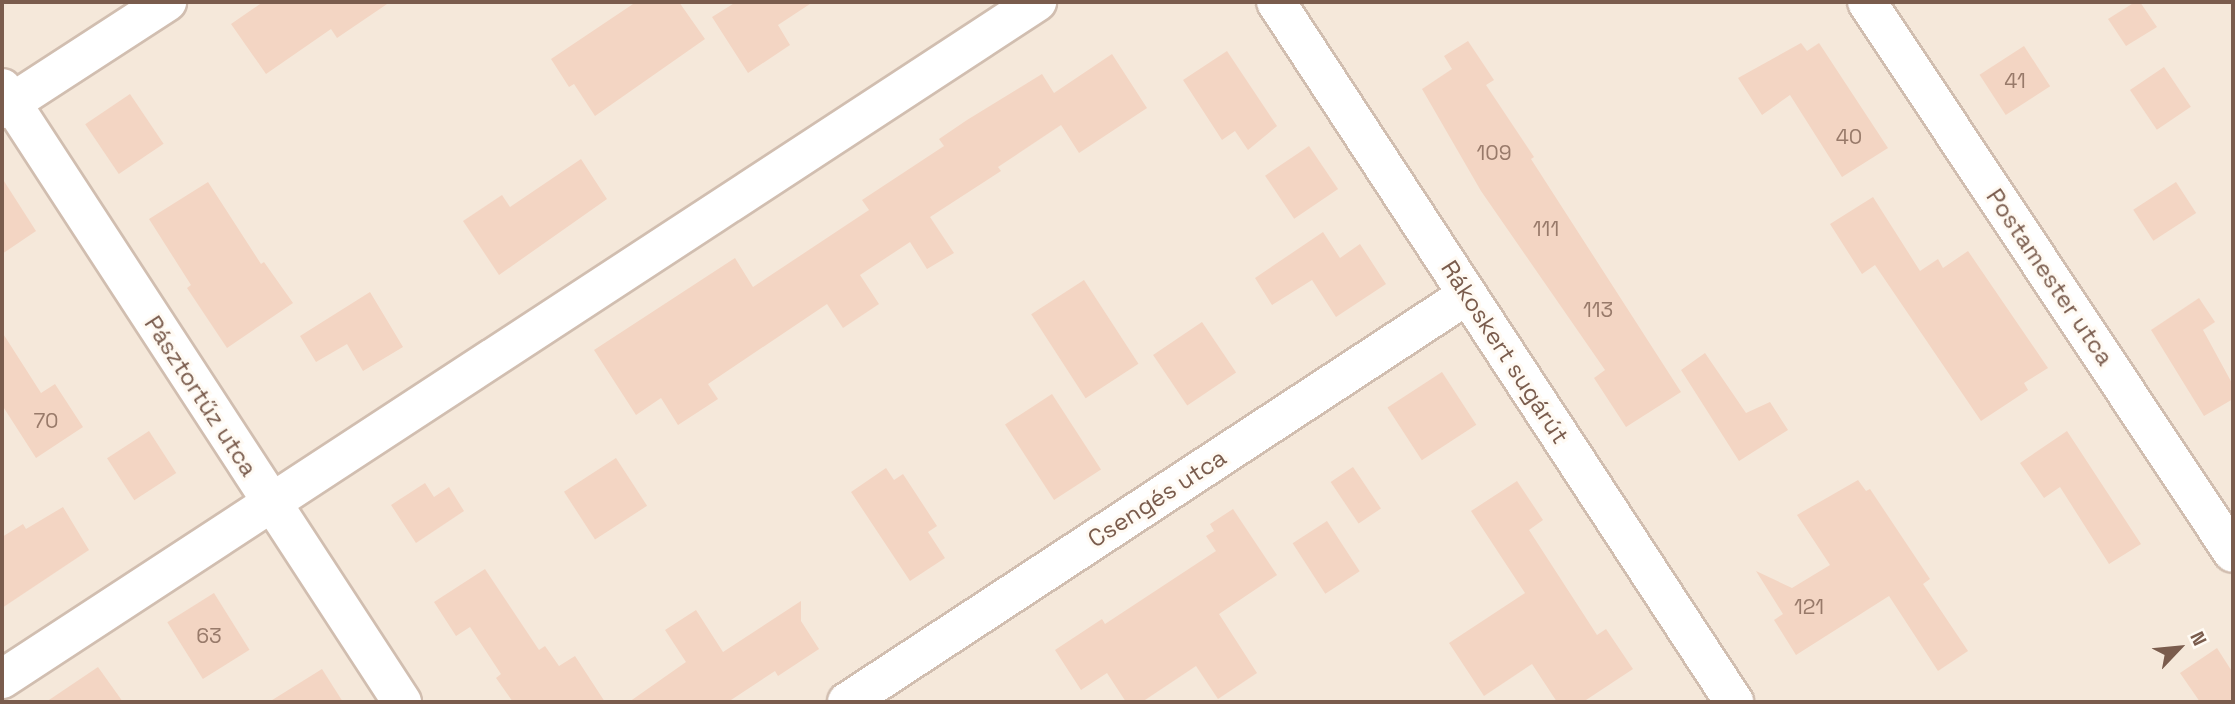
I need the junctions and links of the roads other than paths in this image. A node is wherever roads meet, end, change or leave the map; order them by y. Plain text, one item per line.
1 (167, 2) edge
2 (1037, 2) edge
3 (1276, 2) edge
4 (1867, 2) edge
5 (5, 100) edge
6 (1467, 295) junction
7 (270, 502) junction
8 (2233, 553) edge
9 (2, 679) edge
10 (1726, 699) edge
11 (402, 702) edge
12 (847, 702) edge

1 - 5 street
2 - 7 street
3 - 6 street, Rákoskert sugárút
4 - 8 street, Postamester utca
5 - 7 street, Pásztortűz utca
6 - 10 street, Rákoskert sugárút
6 - 12 street, Csengés utca
7 - 9 street
7 - 11 street, Pásztortűz utca

